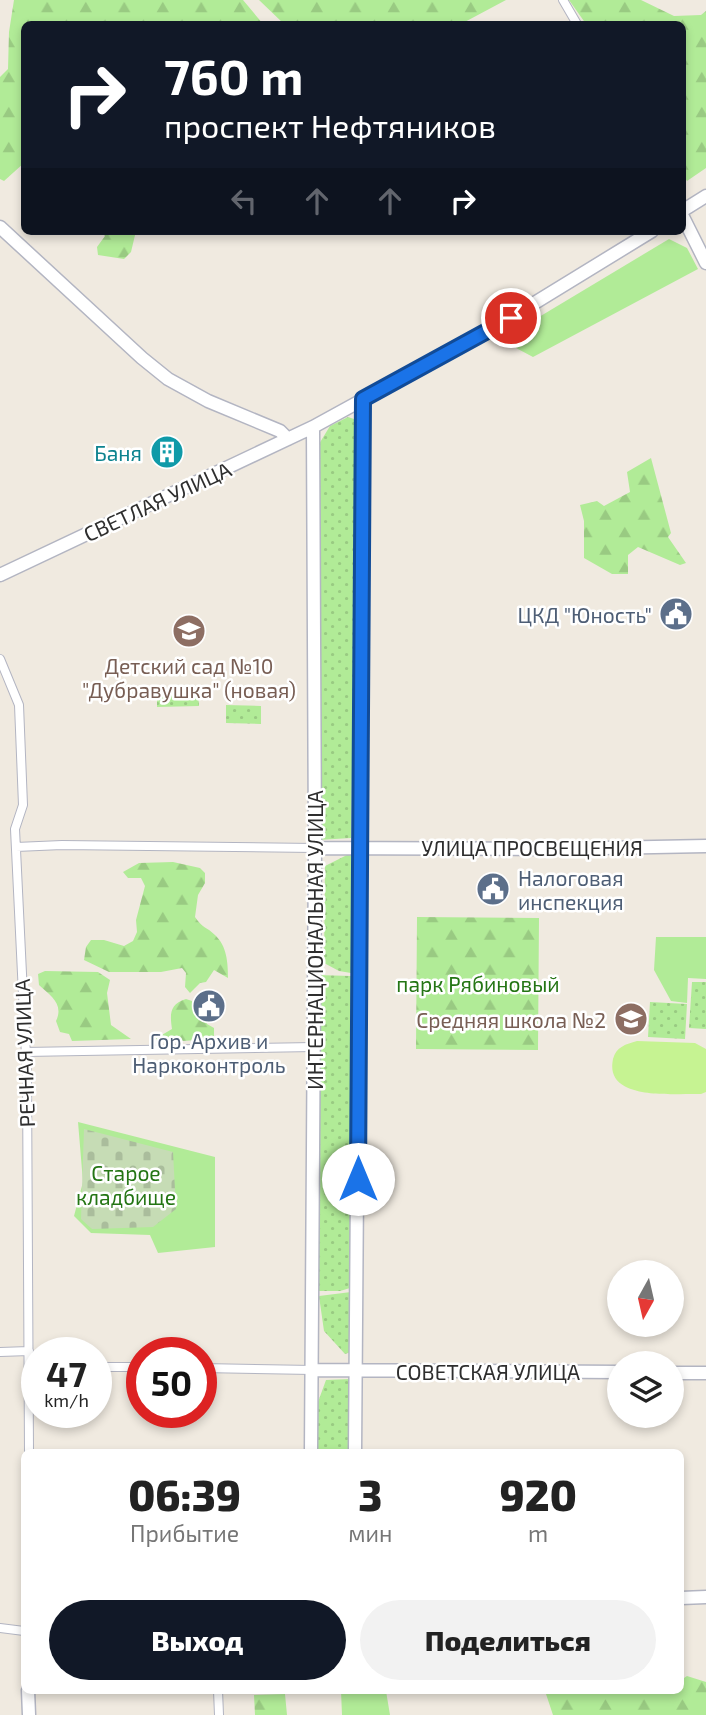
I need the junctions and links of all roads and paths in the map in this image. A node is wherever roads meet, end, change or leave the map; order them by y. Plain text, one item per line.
1 (564, 0) edge
2 (575, 21) edge
3 (706, 196) edge
4 (686, 210) edge
5 (686, 221) edge
6 (0, 227) edge
7 (646, 235) edge
8 (706, 263) edge
9 (363, 399) junction
10 (313, 427) junction
11 (288, 439) junction
12 (0, 575) edge
13 (0, 659) edge
14 (706, 846) edge
15 (16, 847) junction
16 (358, 847) junction
17 (315, 848) junction
18 (314, 1048) junction
19 (25, 1052) junction
20 (29, 1337) edge
21 (21, 1351) edge
22 (0, 1352) edge
23 (217, 1368) edge
24 (313, 1370) junction
25 (356, 1370) junction
26 (607, 1372) edge
27 (684, 1373) edge
28 (706, 1373) edge
29 (30, 1428) edge
30 (29, 1449) edge
31 (311, 1449) edge
32 (355, 1449) edge
33 (706, 1597) edge
34 (684, 1598) edge
35 (0, 1628) edge
36 (21, 1631) edge
37 (29, 1694) edge
38 (218, 1694) edge
39 (29, 1715) edge
40 (219, 1715) edge

1 - 2 street
3 - 4 main road
5 - 8 main road
6 - 11 main road
7 - 9 main road, СВЕТЛАЯ УЛИЦА
9 - 10 main road, СВЕТЛАЯ УЛИЦА
9 - 16 main road, ИНТЕРНАЦИОНАЛЬНАЯ УЛИЦА
10 - 11 main road, СВЕТЛАЯ УЛИЦА
10 - 17 main road, ИНТЕРНАЦИОНАЛЬНАЯ УЛИЦА
11 - 12 main road, СВЕТЛАЯ УЛИЦА
13 - 15 street, РЕЧНАЯ УЛИЦА
14 - 16 main road, УЛИЦА ПРОСВЕЩЕНИЯ
15 - 17 street
15 - 19 street, РЕЧНАЯ УЛИЦА
16 - 17 main road, УЛИЦА ПРОСВЕЩЕНИЯ
16 - 25 main road, ИНТЕРНАЦИОНАЛЬНАЯ УЛИЦА
17 - 18 main road, ИНТЕРНАЦИОНАЛЬНАЯ УЛИЦА
18 - 19 street
18 - 24 main road, ИНТЕРНАЦИОНАЛЬНАЯ УЛИЦА
19 - 20 street, РЕЧНАЯ УЛИЦА
21 - 22 street
23 - 24 street
24 - 25 main road, СОВЕТСКАЯ УЛИЦА
24 - 31 main road, ИНТЕРНАЦИОНАЛЬНАЯ УЛИЦА
25 - 26 main road, СОВЕТСКАЯ УЛИЦА
25 - 32 main road, ИНТЕРНАЦИОНАЛЬНАЯ УЛИЦА
27 - 28 main road
29 - 30 street, РЕЧНАЯ УЛИЦА
33 - 34 main road
35 - 36 street
37 - 39 main road
38 - 40 street

